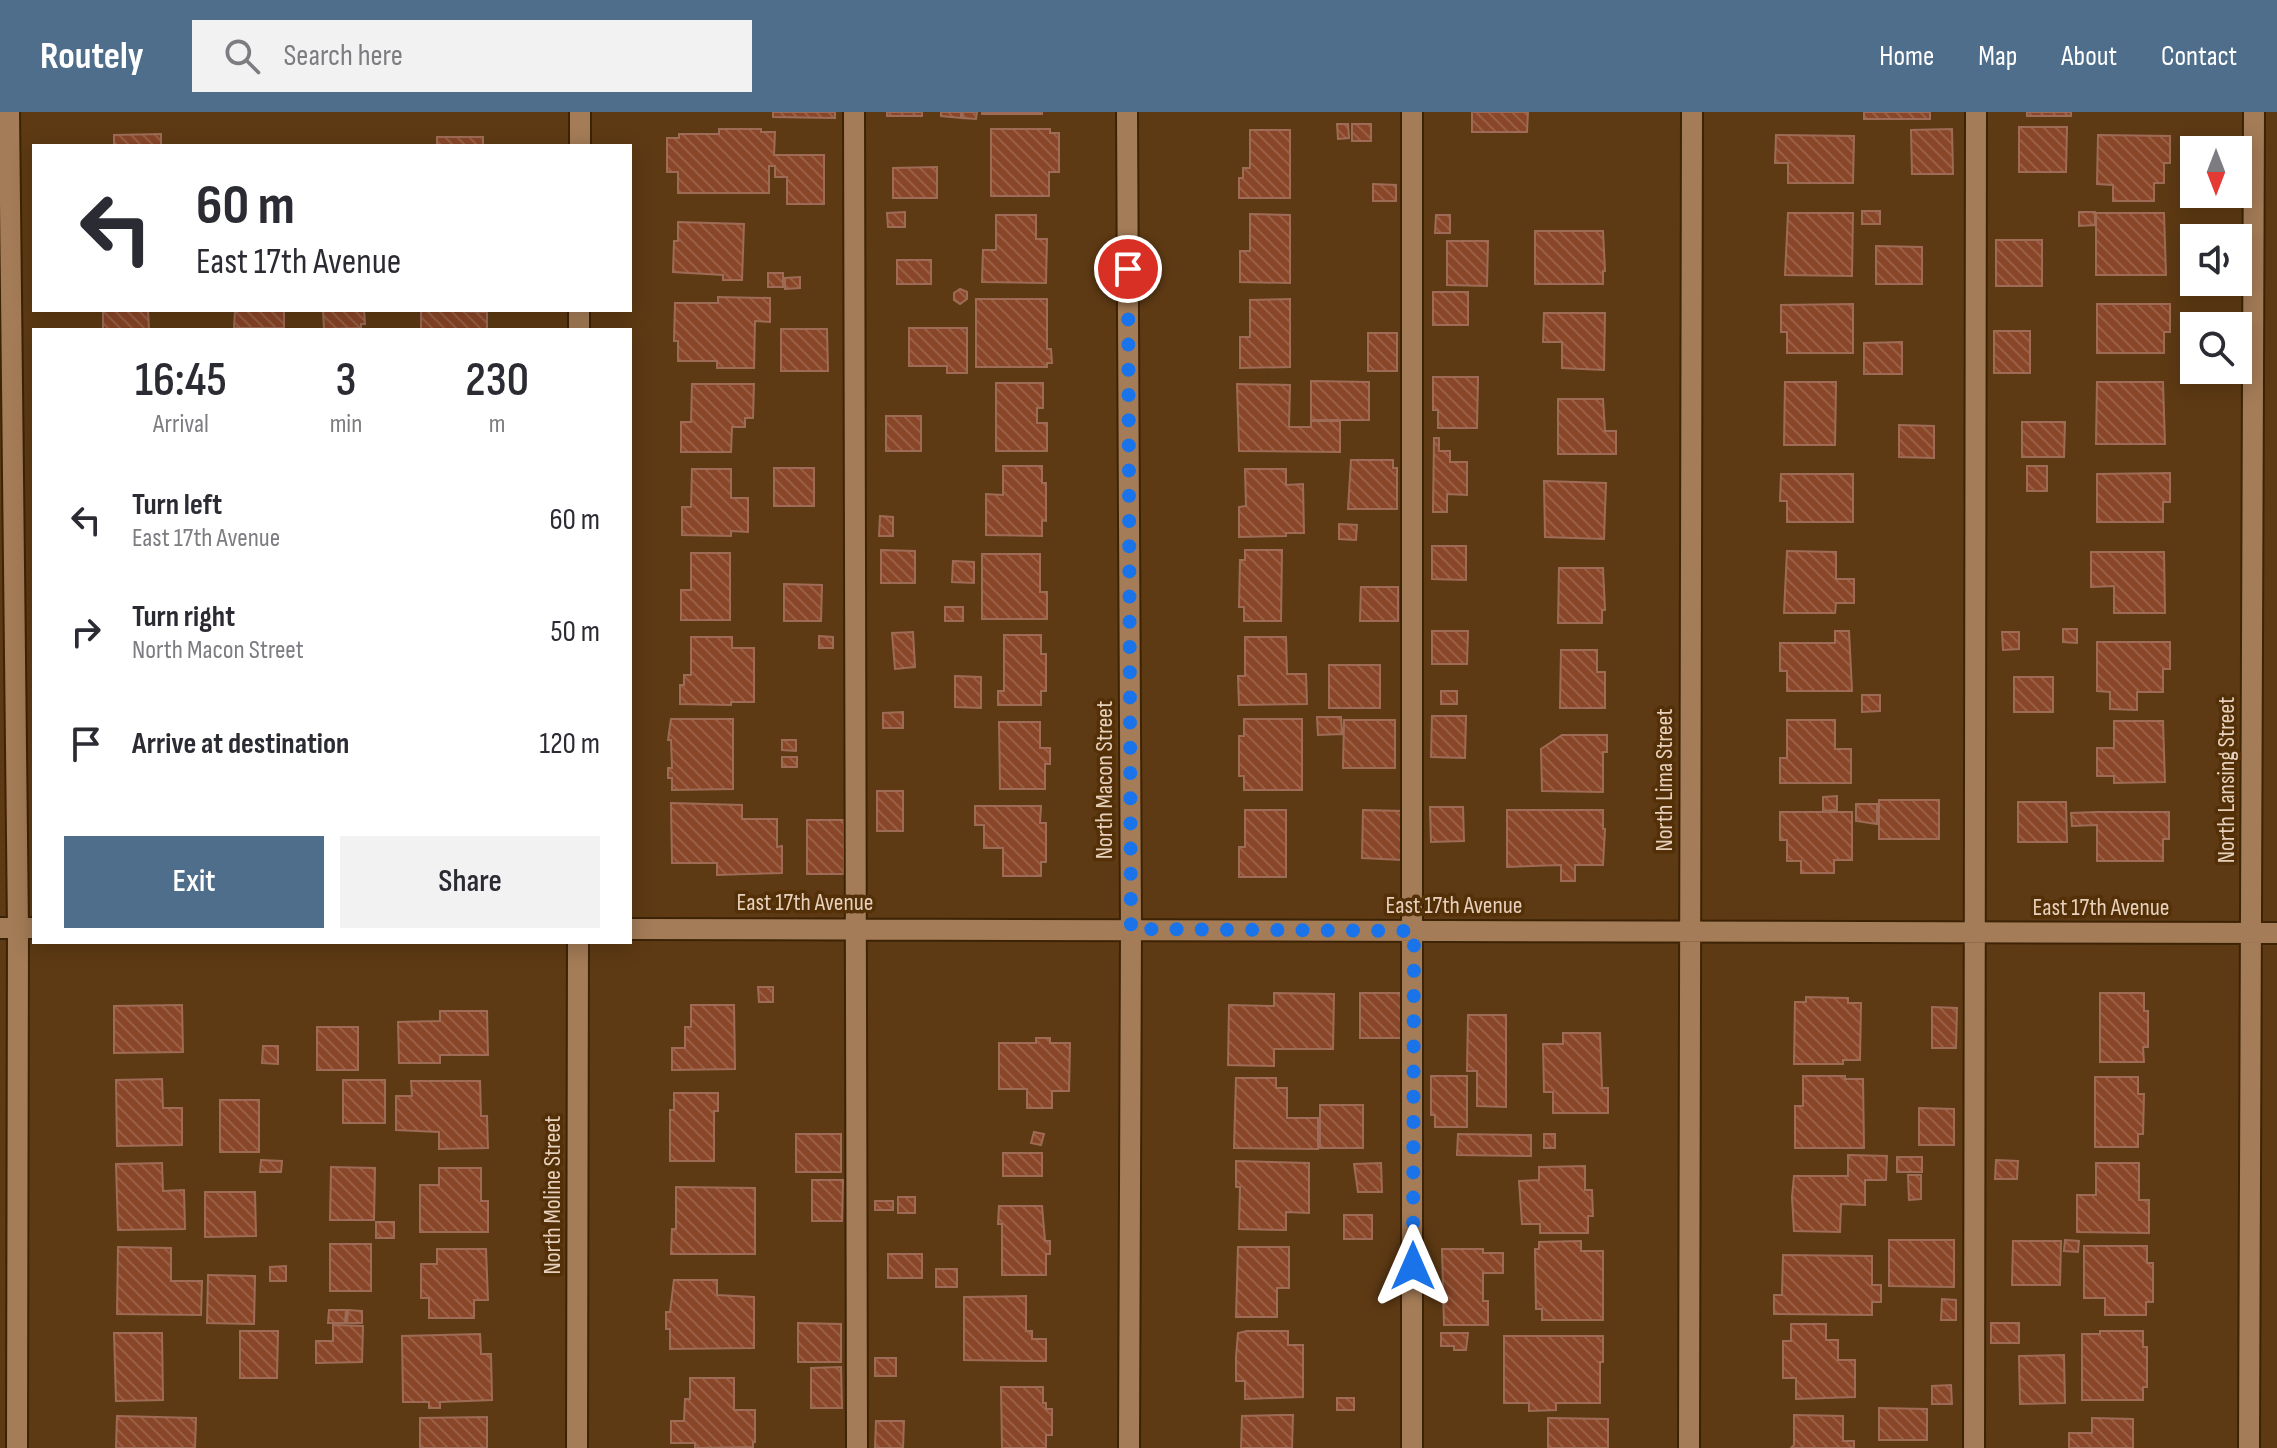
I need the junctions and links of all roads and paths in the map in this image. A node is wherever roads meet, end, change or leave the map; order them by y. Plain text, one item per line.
1 (9, 112) edge
2 (580, 112) edge
3 (854, 112) edge
4 (1127, 112) edge
5 (1412, 112) edge
6 (1692, 112) edge
7 (1976, 112) edge
8 (2254, 112) edge
9 (580, 144) edge
10 (17, 928) edge
11 (857, 928) junction
12 (632, 929) edge
13 (1131, 929) junction
14 (1414, 931) junction
15 (1690, 932) junction
16 (1975, 933) junction
17 (2251, 933) junction
18 (2277, 933) edge
19 (578, 944) edge
20 (17, 1448) edge
21 (577, 1448) edge
22 (857, 1448) edge
23 (1129, 1448) edge
24 (1412, 1448) edge
25 (1689, 1448) edge
26 (1974, 1448) edge
27 (2249, 1448) edge

1 - 10 street
2 - 9 street
3 - 11 street
4 - 13 street, North Macon Street
5 - 14 street
6 - 15 street, North Lima Street
7 - 16 street
8 - 17 street, North Lansing Street
10 - 20 street
11 - 12 street, East 17th Avenue
11 - 13 street, East 17th Avenue
11 - 22 street
13 - 14 street, East 17th Avenue
13 - 23 street, North Macon Street
14 - 15 street, East 17th Avenue
14 - 24 street
15 - 16 street, East 17th Avenue
15 - 25 street, North Lima Street
16 - 17 street, East 17th Avenue
16 - 26 street
17 - 18 street, East 17th Avenue
17 - 27 street, North Lansing Street
19 - 21 street, North Moline Street

